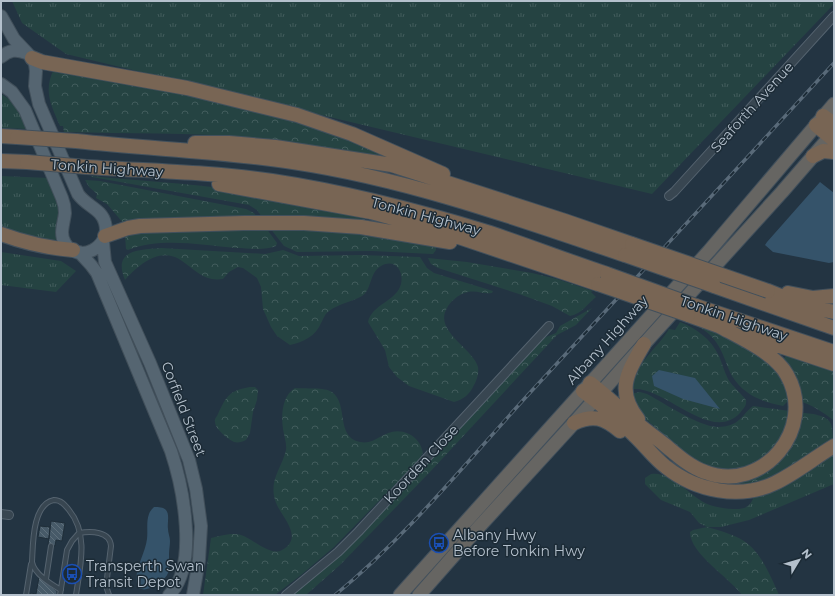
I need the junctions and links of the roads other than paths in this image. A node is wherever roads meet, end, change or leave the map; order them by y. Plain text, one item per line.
1 (1, 16) edge
2 (834, 16) edge
3 (29, 55) junction
4 (1, 57) edge
5 (1, 84) edge
6 (834, 104) edge
7 (828, 129) edge
8 (1, 136) edge
9 (94, 143) junction
10 (834, 152) edge
11 (813, 156) junction
12 (1, 161) edge
13 (134, 170) junction
14 (487, 196) junction
15 (669, 196) dead end
16 (1, 234) edge
17 (104, 239) junction
18 (628, 250) junction
19 (76, 251) junction
20 (532, 261) junction
21 (603, 279) junction
22 (768, 291) junction
23 (834, 296) edge
24 (692, 310) junction
25 (834, 312) edge
26 (549, 326) dead end
27 (719, 326) junction
28 (834, 328) edge
29 (644, 344) junction
30 (834, 352) edge
31 (834, 364) edge
32 (587, 387) junction
33 (598, 396) junction
34 (574, 423) junction
35 (648, 432) junction
36 (834, 446) edge
37 (657, 459) junction
38 (80, 535) junction
39 (51, 546) dead end
40 (32, 562) junction
41 (46, 580) junction
42 (106, 586) junction
43 (61, 593) edge
44 (26, 595) edge
45 (76, 595) edge
46 (104, 595) edge
47 (109, 595) edge
48 (169, 595) edge
49 (194, 595) edge
50 (286, 595) edge
51 (400, 595) edge
52 (419, 595) edge

1 - 3 main road, Corfield Street
2 - 15 street, Seaforth Avenue
3 - 4 main road
3 - 14 highway
3 - 17 main road, Corfield Street
5 - 19 main road, Corfield Street
6 - 7 highway, Albany Highway
7 - 11 highway, Albany Highway
7 - 32 highway, Albany Highway
8 - 9 highway, Tonkin Highway, bridge
9 - 14 highway
9 - 18 highway, Tonkin Highway
10 - 11 highway
11 - 29 highway, Albany Highway
12 - 13 highway, Tonkin Highway, bridge
13 - 20 highway
13 - 21 highway, Tonkin Highway
14 - 18 highway
16 - 19 highway
17 - 19 main road
17 - 20 highway
17 - 49 main road, Corfield Street
18 - 22 highway, bridge
18 - 28 highway, Tonkin Highway, bridge
19 - 48 main road, Corfield Street
20 - 21 highway
21 - 24 highway, Tonkin Highway, bridge
22 - 23 highway
22 - 25 highway
24 - 27 highway
24 - 30 highway, Tonkin Highway
26 - 50 street, Koorden Close
27 - 31 highway
27 - 35 highway
29 - 33 highway, Albany Highway
29 - 35 highway
32 - 33 highway
32 - 51 highway, Albany Highway
33 - 34 highway, Albany Highway
33 - 35 highway
33 - 37 highway
34 - 37 highway
34 - 52 highway, Albany Highway
36 - 37 highway
38 - 40 lane
38 - 42 lane
38 - 43 lane
38 - 45 lane
39 - 41 lane
40 - 41 lane
40 - 44 lane
41 - 43 lane
42 - 46 lane
42 - 47 lane

